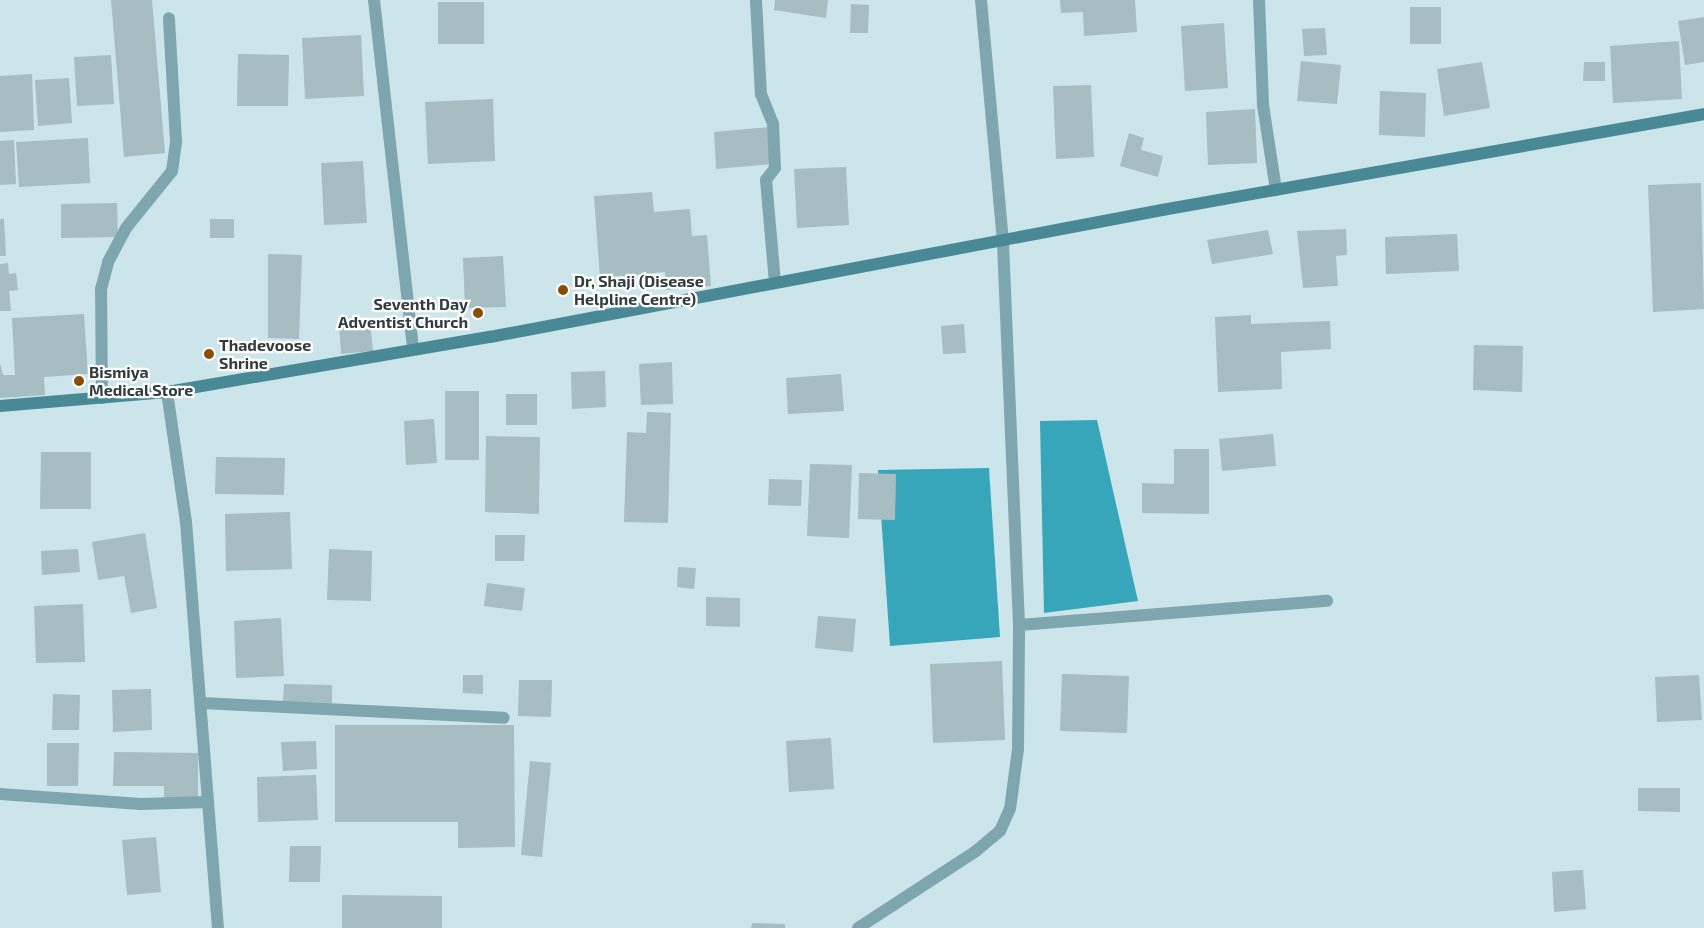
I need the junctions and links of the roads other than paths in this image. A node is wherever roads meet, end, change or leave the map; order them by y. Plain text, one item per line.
1 (374, 0) edge
2 (756, 0) edge
3 (981, 0) edge
4 (1259, 0) edge
5 (169, 18) dead end
6 (1704, 114) edge
7 (1276, 190) junction
8 (1002, 242) junction
9 (775, 282) junction
10 (413, 348) junction
11 (167, 392) junction
12 (102, 398) junction
13 (0, 406) edge
14 (1326, 600) dead end
15 (1019, 625) junction
16 (202, 703) junction
17 (504, 718) dead end
18 (0, 794) edge
19 (208, 802) junction
20 (218, 928) edge
21 (858, 928) edge

1 - 10 street
2 - 9 street
3 - 8 street
4 - 7 street
5 - 12 street
6 - 7 main road
7 - 8 main road
8 - 9 main road
8 - 15 street
9 - 10 main road
10 - 11 main road
11 - 12 main road
11 - 16 street
12 - 13 main road
14 - 15 street
15 - 21 street
16 - 17 street
16 - 19 street
18 - 19 street
19 - 20 street

